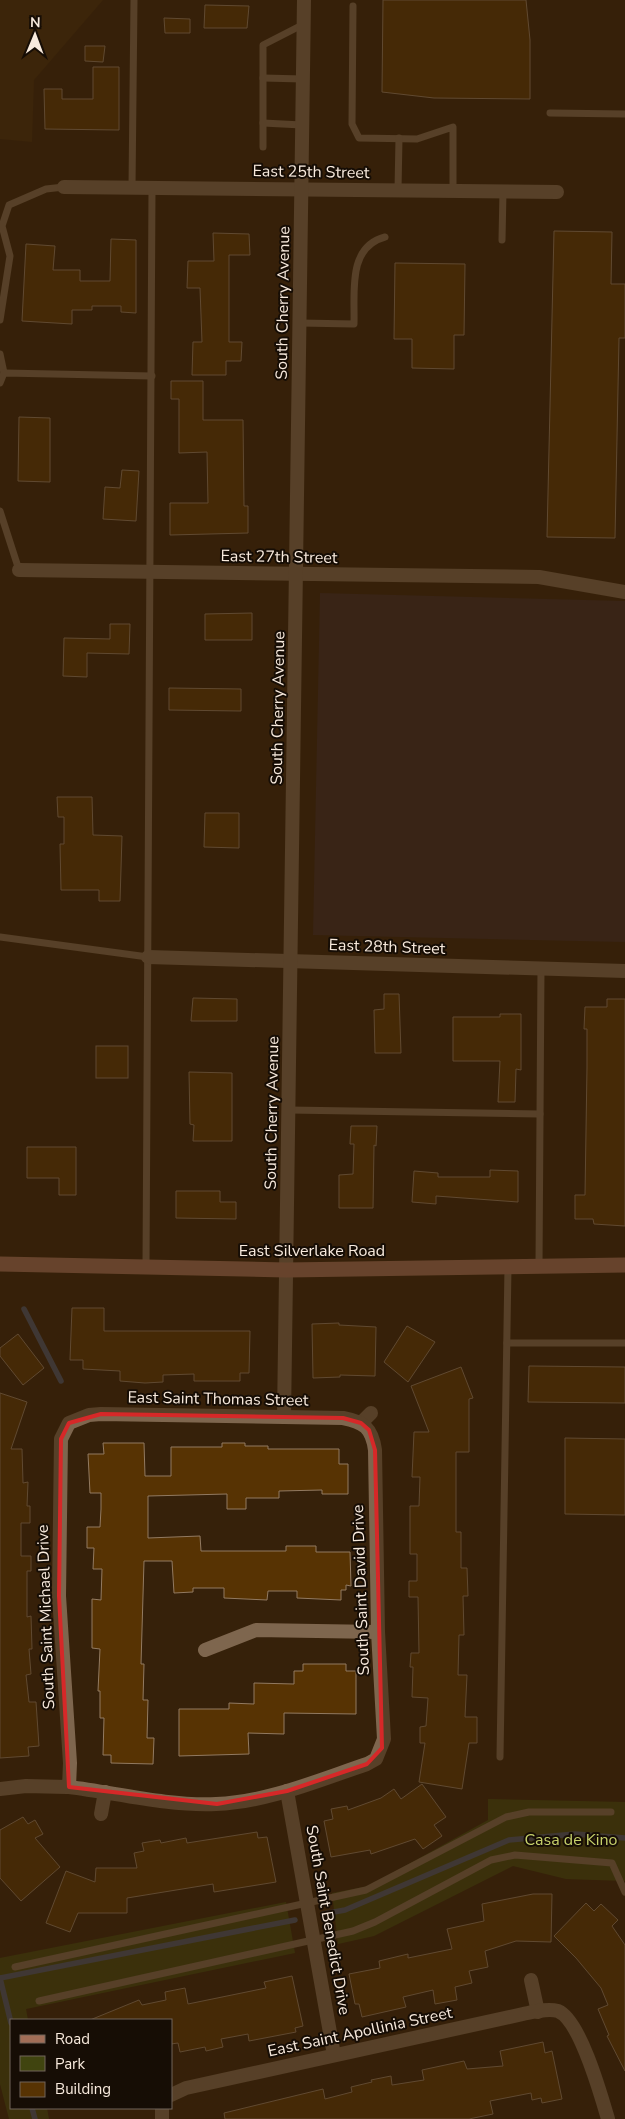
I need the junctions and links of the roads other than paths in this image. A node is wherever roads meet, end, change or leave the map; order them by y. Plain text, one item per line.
1 (134, 0) edge
2 (304, 0) edge
3 (353, 6) dead end
4 (304, 24) junction
5 (263, 78) junction
6 (303, 79) junction
7 (550, 113) dead end
8 (625, 114) edge
9 (263, 123) junction
10 (302, 125) junction
11 (399, 138) junction
12 (263, 147) dead end
13 (64, 187) joint
14 (132, 187) junction
15 (152, 188) junction
16 (302, 189) junction
17 (398, 190) junction
18 (453, 190) junction
19 (503, 191) junction
20 (557, 192) dead end
21 (385, 237) dead end
22 (502, 240) dead end
23 (0, 320) edge
24 (300, 323) junction
25 (0, 354) edge
26 (4, 373) junction
27 (152, 376) junction
28 (0, 383) edge
29 (0, 511) edge
30 (19, 570) joint
31 (151, 572) junction
32 (297, 574) junction
33 (625, 592) edge
34 (0, 937) edge
35 (148, 957) junction
36 (292, 962) junction
37 (541, 968) junction
38 (625, 971) edge
39 (289, 1110) junction
40 (540, 1114) junction
41 (0, 1264) edge
42 (625, 1265) edge
43 (539, 1266) junction
44 (146, 1267) junction
45 (508, 1267) junction
46 (286, 1270) junction
47 (506, 1343) junction
48 (625, 1344) edge
49 (371, 1413) dead end
50 (284, 1417) junction
51 (70, 1418) joint
52 (361, 1423) junction
53 (378, 1632) junction
54 (205, 1650) dead end
55 (500, 1757) dead end
56 (69, 1787) junction
57 (0, 1789) edge
58 (287, 1791) junction
59 (105, 1792) junction
60 (611, 1812) dead end
61 (101, 1814) dead end
62 (625, 1892) edge
63 (307, 1902) junction
64 (314, 1941) junction
65 (15, 1967) dead end
66 (531, 1980) dead end
67 (39, 2001) dead end
68 (538, 2012) junction
69 (334, 2055) junction
70 (172, 2095) edge
71 (608, 2119) edge

1 - 14 lane
2 - 4 street, South Cherry Avenue
3 - 11 lane
4 - 5 lane
4 - 6 street, South Cherry Avenue
5 - 6 lane
5 - 9 lane
6 - 10 street, South Cherry Avenue
7 - 8 lane
9 - 10 lane
9 - 12 lane
10 - 16 street, South Cherry Avenue
11 - 17 lane
11 - 18 lane
13 - 14 street, East 25th Street
13 - 23 lane
14 - 15 street, East 25th Street
15 - 16 street, East 25th Street
15 - 27 lane
16 - 17 street, East 25th Street
16 - 24 street, South Cherry Avenue
17 - 18 street, East 25th Street
18 - 19 street, East 25th Street
19 - 20 street, East 25th Street
19 - 22 lane
21 - 24 lane
24 - 32 street, South Cherry Avenue
25 - 26 lane
26 - 27 lane
26 - 28 lane
27 - 31 lane
29 - 30 lane
30 - 31 street, East 27th Street
31 - 32 street, East 27th Street
31 - 35 lane
32 - 33 street, East 27th Street
32 - 36 street, South Cherry Avenue
34 - 35 lane
35 - 36 street, East 28th Street
35 - 44 lane
36 - 37 street, East 28th Street
36 - 39 street, South Cherry Avenue
37 - 38 street, East 28th Street
37 - 40 lane
39 - 40 lane
39 - 46 street, South Cherry Avenue
40 - 43 lane
41 - 44 street, East Silverlake Road
42 - 43 street, East Silverlake Road
43 - 45 street, East Silverlake Road
44 - 46 street, East Silverlake Road
45 - 46 street, East Silverlake Road
45 - 47 lane
46 - 50 street, South Cherry Avenue
47 - 48 lane
47 - 55 lane
49 - 52 street
50 - 51 street, East Saint Thomas Street
50 - 52 street, East Saint Thomas Street
51 - 56 street, South Saint Michael Drive
52 - 53 street, South Saint David Drive
53 - 54 street
53 - 58 street, South Saint David Drive
56 - 57 street
56 - 59 street
58 - 59 street
58 - 63 street, South Saint Benedict Drive
59 - 61 street
60 - 63 lane
62 - 64 lane
63 - 64 street, South Saint Benedict Drive
63 - 65 lane
64 - 67 lane
64 - 69 street, South Saint Benedict Drive
66 - 68 street
68 - 69 street, East Saint Apollinia Street
68 - 71 street, East Saint Apollinia Street
69 - 70 street, East Saint Apollinia Street

